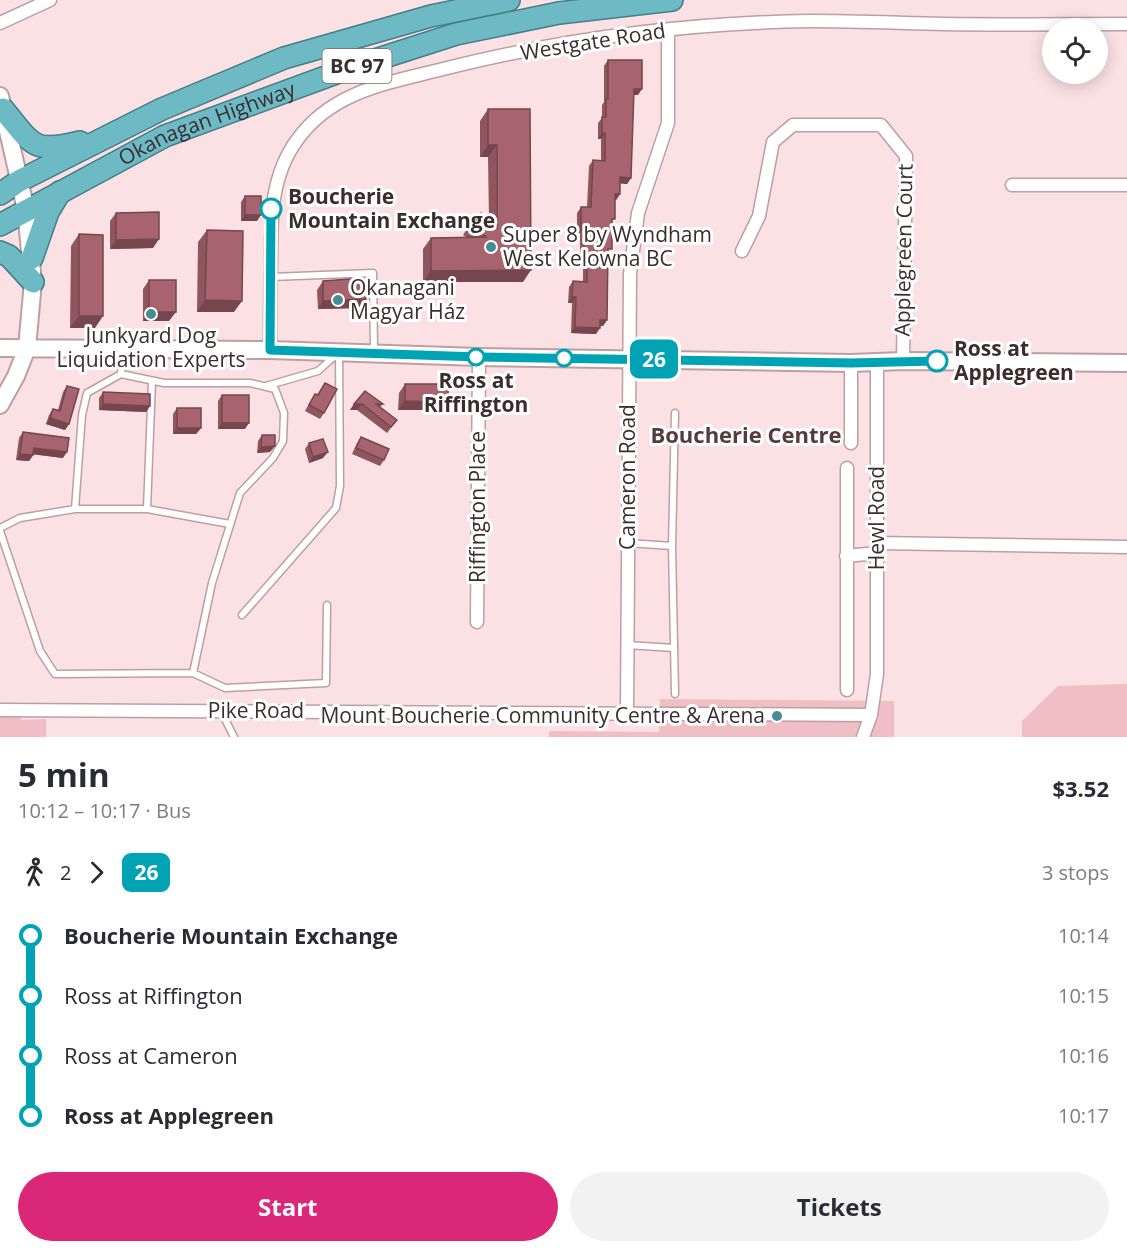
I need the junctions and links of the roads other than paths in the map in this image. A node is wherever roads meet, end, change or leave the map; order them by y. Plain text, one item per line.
1 (50, 0) edge
2 (509, 0) edge
3 (672, 0) edge
4 (0, 23) edge
5 (1127, 24) edge
6 (668, 30) junction
7 (1, 109) edge
8 (113, 134) junction
9 (19, 181) junction
10 (1012, 185) dead end
11 (1127, 185) edge
12 (60, 192) junction
13 (0, 194) edge
14 (26, 210) junction
15 (0, 225) edge
16 (742, 251) dead end
17 (0, 252) edge
18 (32, 258) junction
19 (271, 277) junction
20 (33, 282) junction
21 (0, 348) edge
22 (27, 348) junction
23 (123, 349) junction
24 (270, 350) junction
25 (339, 352) junction
26 (374, 353) junction
27 (479, 357) junction
28 (628, 358) junction
29 (903, 361) junction
30 (851, 363) junction
31 (877, 363) junction
32 (1127, 363) edge
33 (121, 374) junction
34 (152, 381) junction
35 (265, 386) junction
36 (0, 405) edge
37 (675, 413) dead end
38 (851, 443) dead end
39 (847, 468) dead end
40 (75, 509) junction
41 (147, 509) junction
42 (230, 524) junction
43 (0, 530) edge
44 (628, 543) junction
45 (672, 546) junction
46 (1127, 547) edge
47 (877, 548) junction
48 (846, 556) junction
49 (327, 606) dead end
50 (242, 615) dead end
51 (477, 622) dead end
52 (627, 645) junction
53 (674, 648) junction
54 (193, 673) junction
55 (847, 690) dead end
56 (675, 694) dead end
57 (0, 710) edge
58 (221, 711) junction
59 (627, 713) junction
60 (871, 715) junction
61 (234, 737) edge
62 (863, 737) edge

1 - 4 street
2 - 8 highway, Okanagan Highway / BC 97
3 - 12 highway, Okanagan Highway / BC 97
5 - 6 street, Westgate Road
6 - 19 street, Westgate Road
6 - 28 street, Cameron Road
7 - 8 highway
7 - 9 street
8 - 9 highway, Okanagan Highway / BC 97
9 - 13 highway, Okanagan Highway / BC 97
9 - 14 street
10 - 11 street
12 - 14 highway, Okanagan Highway / BC 97
12 - 18 highway
14 - 15 highway, Okanagan Highway / BC 97
14 - 18 street
16 - 29 street, Applegreen Court
17 - 20 highway
18 - 20 street
19 - 24 street, Westgate Road
19 - 26 lane
20 - 22 street
21 - 22 street
22 - 23 street
22 - 36 street
23 - 24 street
23 - 33 lane
24 - 25 street
25 - 26 street
25 - 35 lane
25 - 50 lane
26 - 27 street
27 - 28 street
27 - 51 street, Riffington Place
28 - 30 street
28 - 44 street, Cameron Road
29 - 31 street
29 - 32 street
30 - 31 street
30 - 38 street, Hewl Road
31 - 47 street, Hewl Road
33 - 34 lane
33 - 40 lane
34 - 35 lane
34 - 41 lane
35 - 42 lane
37 - 45 lane
39 - 48 street, Hewl Road
40 - 41 lane
40 - 43 lane
41 - 42 lane
42 - 54 lane
43 - 54 lane
44 - 45 lane
44 - 52 street, Cameron Road
45 - 53 lane
46 - 47 street
47 - 48 street
47 - 60 street, Hewl Road
48 - 55 street, Hewl Road
49 - 54 lane
52 - 53 lane
52 - 59 street, Cameron Road
53 - 56 lane
57 - 58 street, Pike Road
58 - 59 street, Pike Road
58 - 61 lane
59 - 60 street, Pike Road
60 - 62 street, Hewl Road

